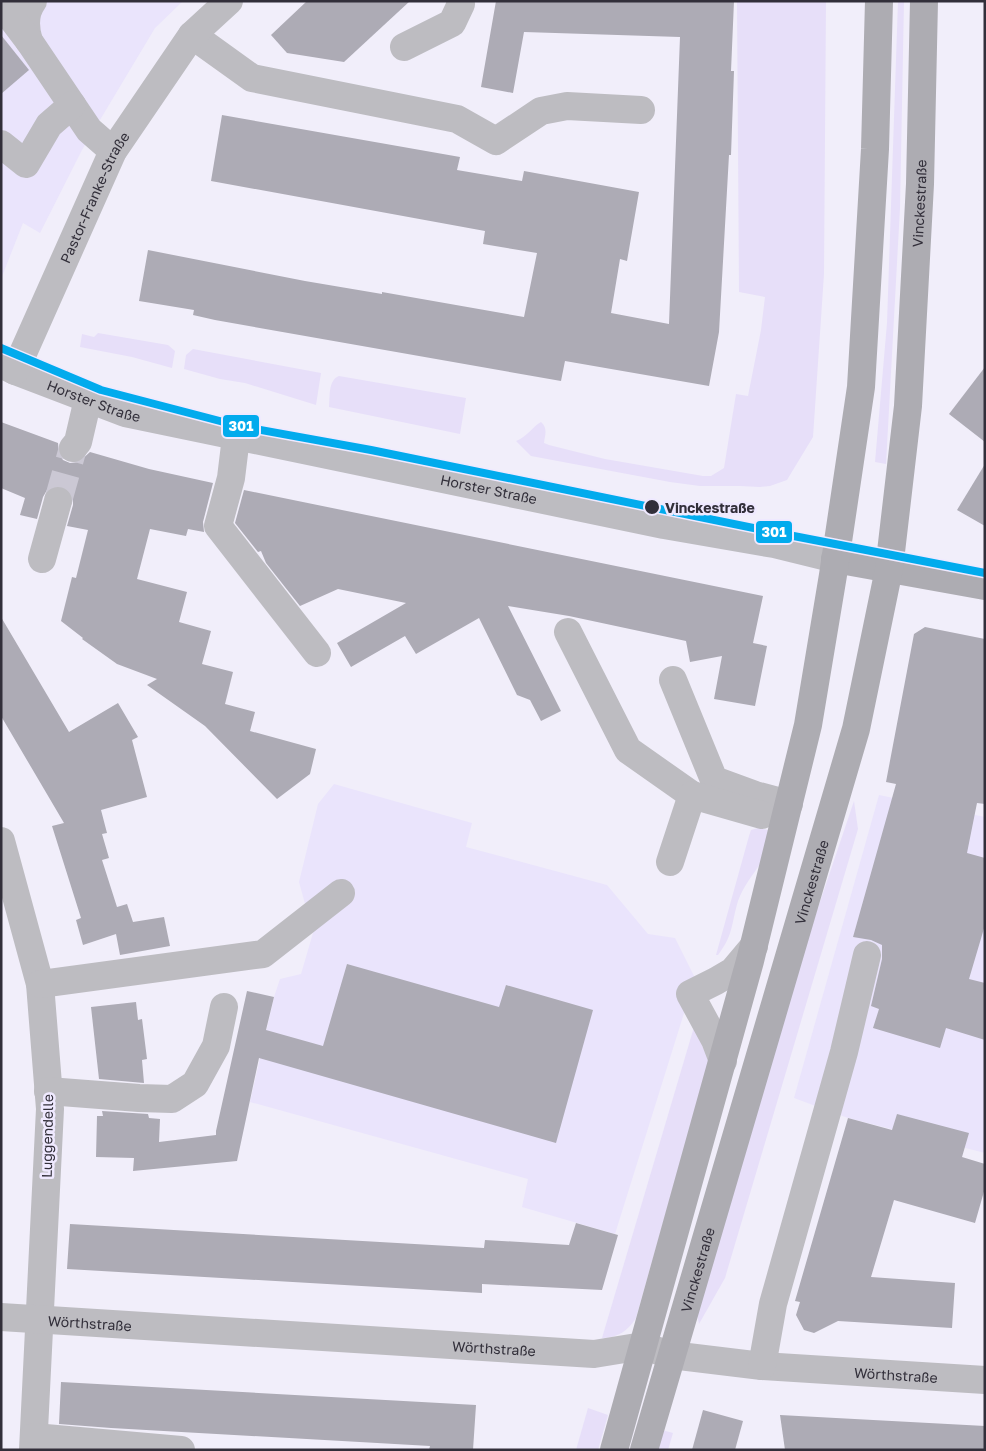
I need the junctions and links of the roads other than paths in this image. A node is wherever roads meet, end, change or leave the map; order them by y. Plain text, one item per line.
1 (33, 1) edge
2 (229, 1) edge
3 (460, 1) edge
4 (878, 1) edge
5 (924, 1) edge
6 (1, 4) edge
7 (192, 35) junction
8 (29, 41) junction
9 (404, 47) dead end
10 (72, 105) junction
11 (641, 110) dead end
12 (1, 144) edge
13 (113, 151) junction
14 (8, 367) edge
15 (88, 399) junction
16 (236, 437) junction
17 (73, 448) tunnel mouth
18 (58, 501) tunnel mouth
19 (42, 559) dead end
20 (835, 559) junction
21 (889, 569) junction
22 (985, 586) edge
23 (568, 632) dead end
24 (317, 653) dead end
25 (672, 680) dead end
26 (692, 795) junction
27 (787, 813) junction
28 (1, 841) edge
29 (670, 862) dead end
30 (340, 892) dead end
31 (754, 946) junction
32 (867, 955) dead end
33 (40, 984) junction
34 (224, 1007) dead end
35 (723, 1061) junction
36 (48, 1091) junction
37 (1, 1317) edge
38 (40, 1319) junction
39 (643, 1346) junction
40 (672, 1355) junction
41 (762, 1366) junction
42 (985, 1380) edge
43 (33, 1443) edge
44 (181, 1450) edge
45 (614, 1450) edge
46 (644, 1450) edge

1 - 8 street
2 - 7 street, Pastor-Franke-Straße
3 - 9 street
4 - 20 main road
5 - 21 main road, Vinckestraße
6 - 8 street
7 - 11 street
7 - 13 street, Pastor-Franke-Straße
8 - 10 street
10 - 12 street
10 - 13 street
13 - 14 street, Pastor-Franke-Straße
14 - 15 street, Horster Straße
15 - 16 street, Horster Straße
15 - 17 street
16 - 20 street, Horster Straße
16 - 24 street
18 - 19 street
20 - 21 main road, Horster Straße
20 - 27 main road
21 - 22 main road, Horster Straße
21 - 40 main road, Vinckestraße
23 - 26 street
25 - 27 street
26 - 27 street
26 - 29 street
27 - 31 main road
28 - 33 street, Luggendelle
30 - 33 street
31 - 35 main road
31 - 35 street
32 - 41 street
33 - 36 street, Luggendelle
34 - 36 street
35 - 39 main road
36 - 38 street, Luggendelle
37 - 38 street, Wörthstraße
38 - 39 street, Wörthstraße
38 - 43 street, Luggendelle
39 - 40 street, Wörthstraße
39 - 45 main road
40 - 41 street, Wörthstraße
40 - 46 main road, Vinckestraße
41 - 42 street, Wörthstraße
43 - 44 street, Luggendelle

